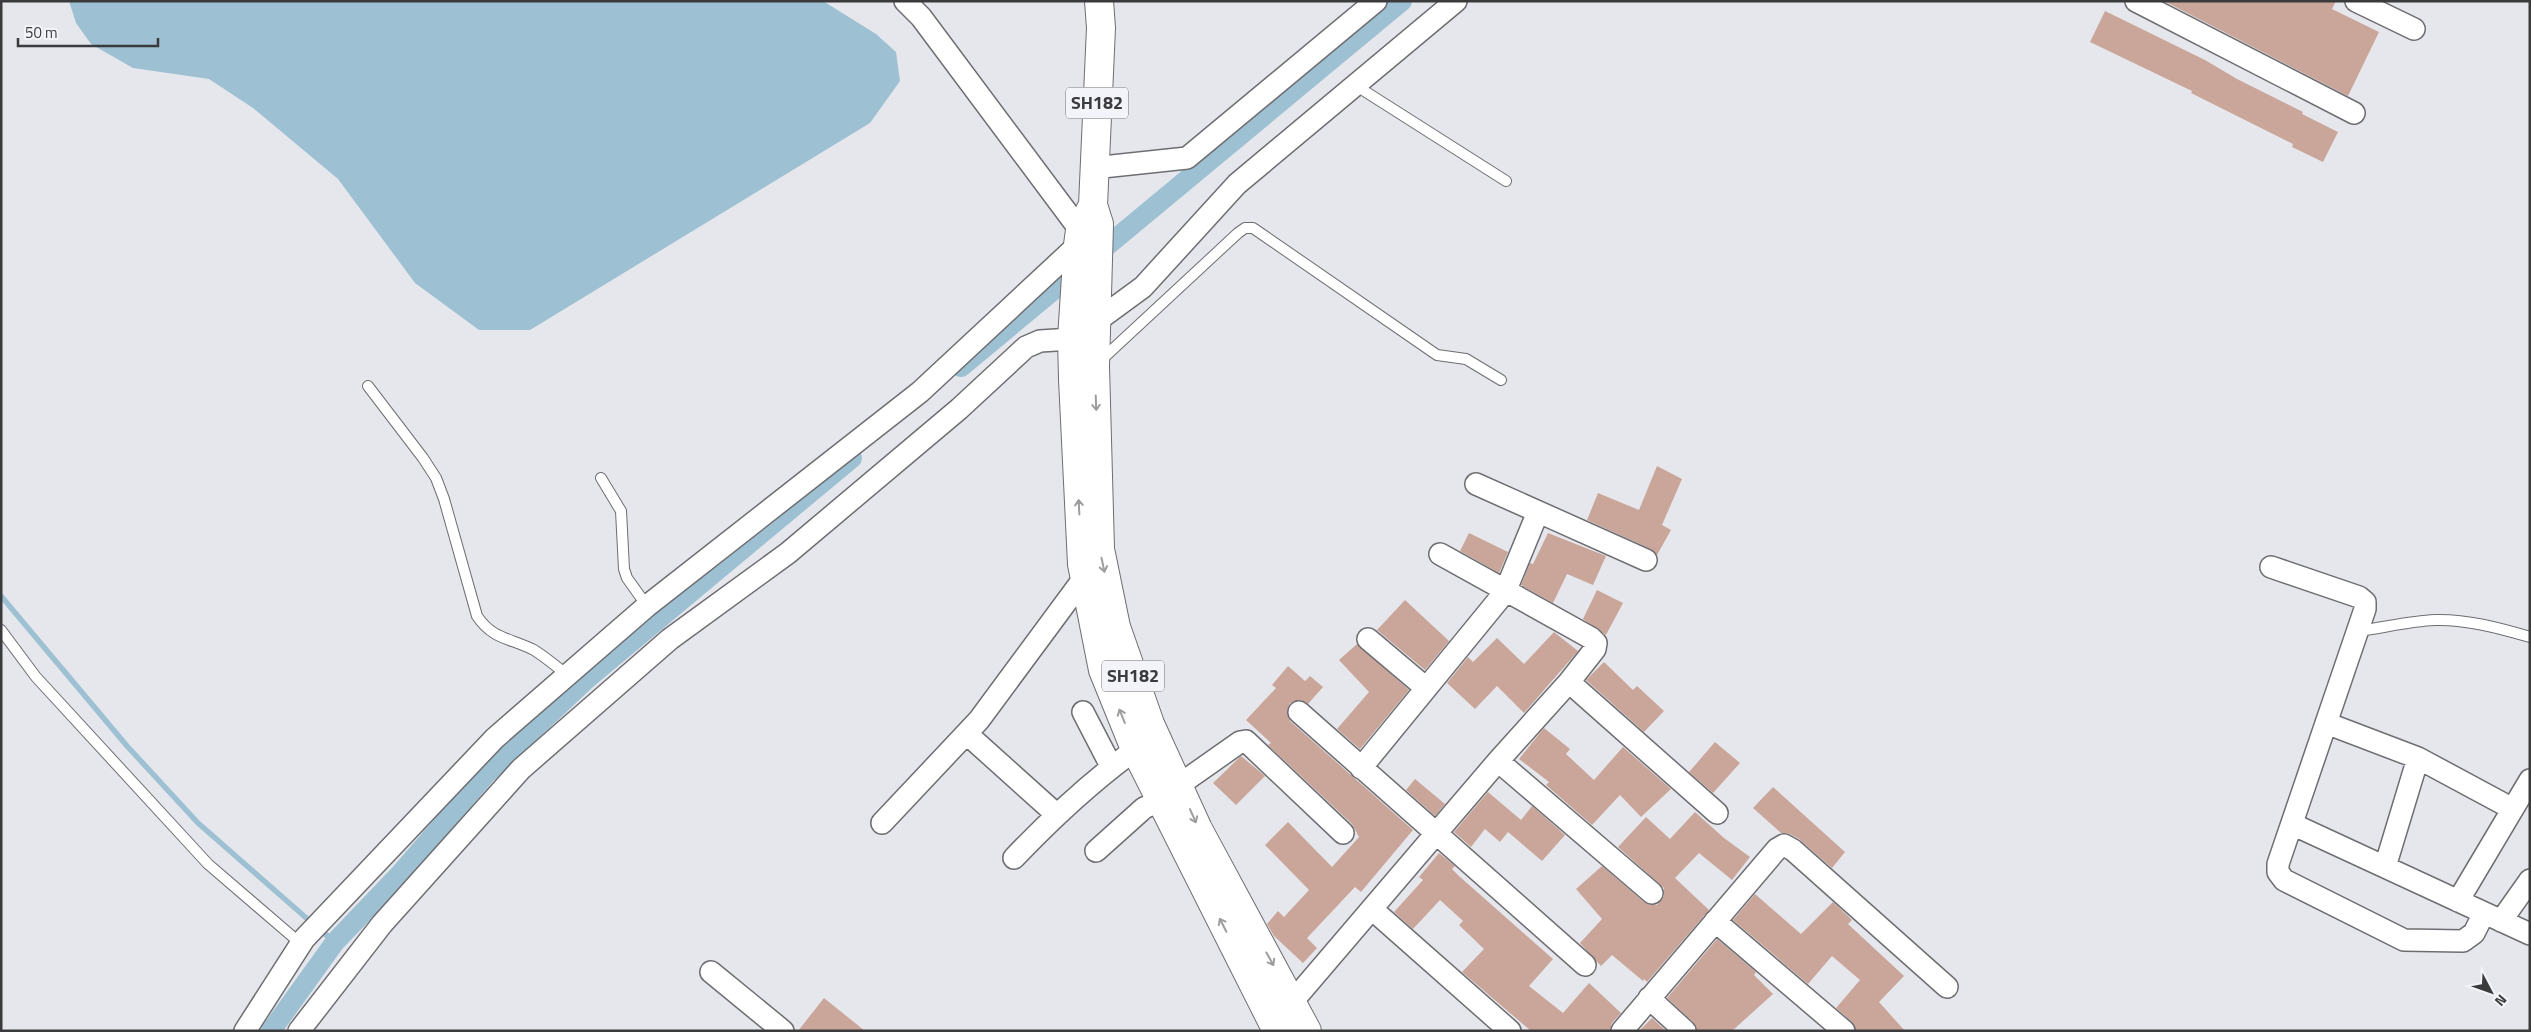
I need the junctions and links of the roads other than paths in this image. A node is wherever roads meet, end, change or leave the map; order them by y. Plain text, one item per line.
1 (905, 1) edge
2 (1099, 1) edge
3 (1376, 1) edge
4 (1456, 1) edge
5 (2136, 1) edge
6 (2356, 1) edge
7 (2414, 29) dead end
8 (1355, 85) junction
9 (2354, 112) dead end
10 (1093, 168) junction
11 (1506, 181) dead end
12 (1083, 243) junction
13 (1097, 321) junction
14 (1072, 339) junction
15 (1094, 366) junction
16 (1501, 380) dead end
17 (368, 386) dead end
18 (601, 478) dead end
19 (1476, 484) dead end
20 (1538, 512) junction
21 (1440, 554) dead end
22 (1646, 560) dead end
23 (2271, 567) dead end
24 (1084, 578) junction
25 (1505, 592) junction
26 (647, 606) junction
27 (1100, 606) junction
28 (1, 630) edge
29 (2358, 631) junction
30 (2530, 637) edge
31 (1368, 639) dead end
32 (566, 674) junction
33 (1569, 682) junction
34 (1426, 688) junction
35 (1083, 712) dead end
36 (1299, 712) dead end
37 (2326, 723) junction
38 (967, 734) junction
39 (1145, 743) junction
40 (2418, 758) junction
41 (1498, 761) junction
42 (1111, 766) junction
43 (1362, 768) junction
44 (2530, 780) edge
45 (1170, 793) junction
46 (2511, 808) junction
47 (1717, 812) dead end
48 (1056, 814) junction
49 (882, 822) dead end
50 (2292, 824) junction
51 (1343, 833) dead end
52 (1436, 836) junction
53 (1096, 851) dead end
54 (1014, 858) dead end
55 (2385, 867) junction
56 (2530, 880) edge
57 (1652, 893) dead end
58 (2458, 901) junction
59 (1373, 910) junction
60 (2493, 917) junction
61 (1715, 921) junction
62 (2530, 934) edge
63 (302, 941) junction
64 (1585, 965) dead end
65 (711, 972) dead end
66 (1947, 987) dead end
67 (1649, 998) junction
68 (1293, 1001) junction
69 (769, 1026) edge
70 (245, 1031) edge
71 (299, 1031) edge
72 (1277, 1031) edge
73 (1307, 1031) edge
74 (1510, 1031) edge
75 (1622, 1031) edge
76 (1686, 1031) edge
77 (1844, 1031) edge

1 - 12 street
2 - 10 main road, SH182
3 - 10 street
4 - 8 street
5 - 9 street
6 - 7 street
8 - 11 lane
8 - 13 street
10 - 12 main road, SH182
12 - 13 main road, SH182
12 - 14 main road, SH182
12 - 26 street
13 - 14 street
13 - 15 main road, SH182
24 -> 14 main road, SH182
14 - 71 street
15 - 16 lane
15 -> 27 main road, SH182
17 - 32 lane
18 - 26 lane
19 - 20 street
20 - 22 street
20 - 25 street
21 - 25 street
23 - 29 street
24 - 27 main road, SH182
24 - 38 street
25 - 33 street
25 - 34 street
26 - 32 street
27 - 39 main road, SH182
28 - 63 lane
29 - 30 lane
29 - 37 street
31 - 34 street
32 - 63 street
33 - 41 street
33 - 47 street
34 - 43 street
35 - 42 street
36 - 43 street
37 - 40 street
37 - 50 street
38 - 48 street
38 - 49 street
39 - 42 street
39 - 45 main road, SH182
40 - 46 street
40 - 55 street
41 - 52 street
41 - 57 street
42 - 48 street
43 - 52 street
44 - 46 street
45 - 51 street
45 - 53 street
45 -> 68 main road, SH182
72 -> 45 main road, SH182
46 - 58 street
48 - 54 street
50 - 55 street
50 - 60 street
52 - 59 street
52 - 64 street
55 - 58 street
56 - 60 street
58 - 60 street
59 - 68 street
59 - 74 street
60 - 62 street
61 - 66 street
61 - 67 street
61 - 77 street
63 - 70 street
65 - 69 street
67 - 75 street
67 - 76 street
68 - 73 main road, SH182

